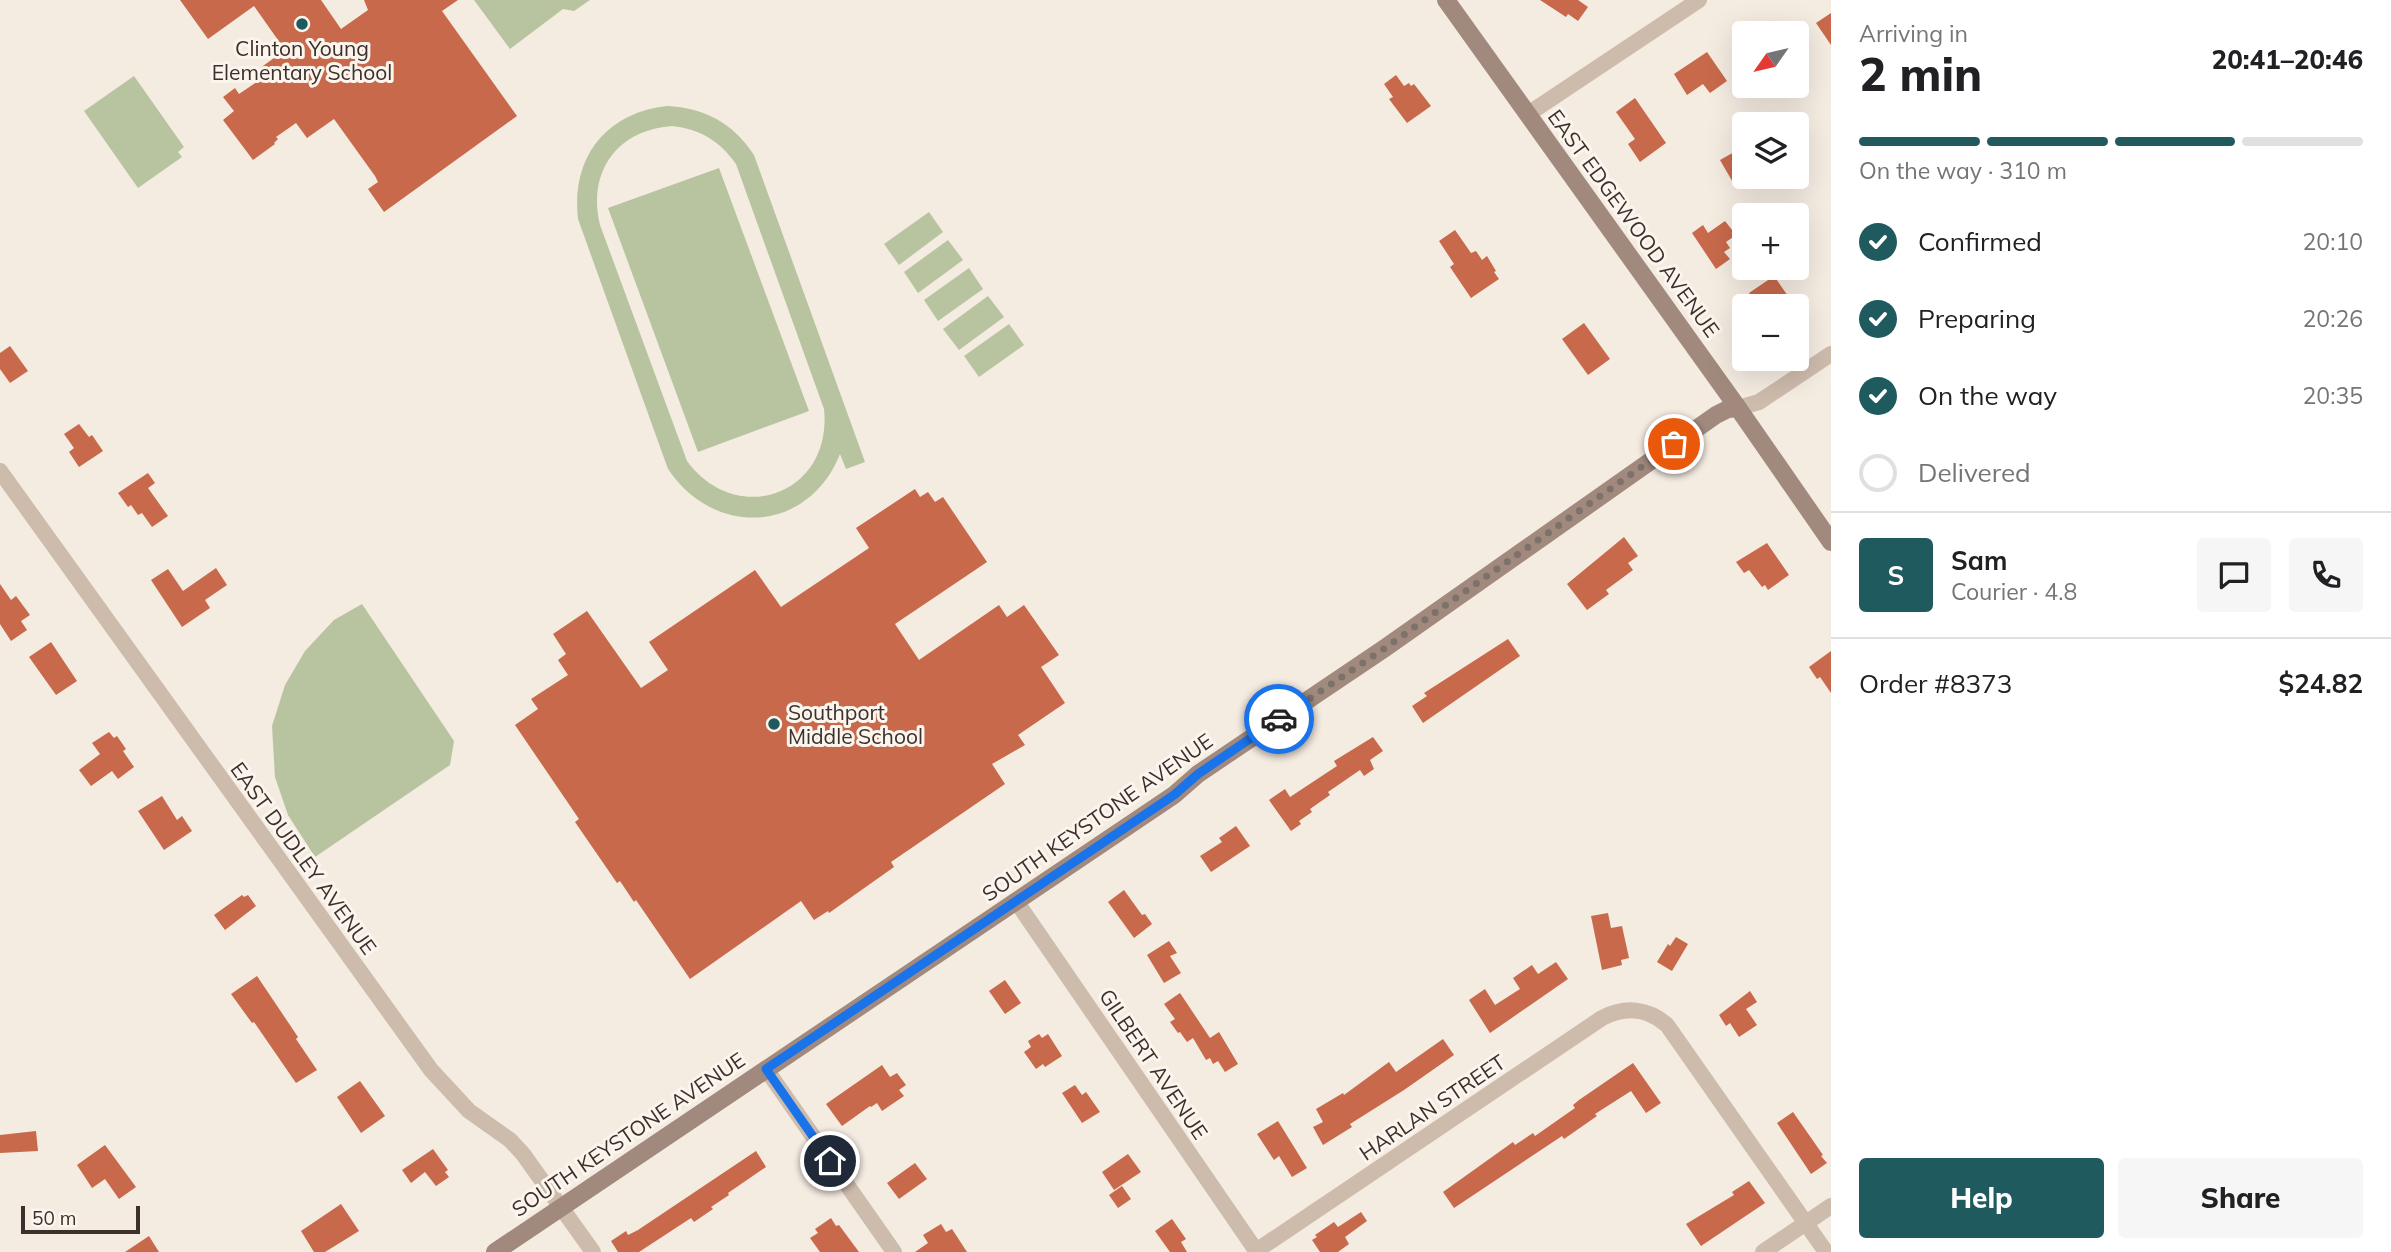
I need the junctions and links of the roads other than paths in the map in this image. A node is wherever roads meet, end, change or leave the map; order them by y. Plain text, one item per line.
1 (1446, 0) edge
2 (1699, 0) edge
3 (1528, 114) junction
4 (1831, 354) edge
5 (1738, 408) junction
6 (0, 471) edge
7 (1831, 542) edge
8 (1016, 901) junction
9 (766, 1069) junction
10 (1831, 1206) edge
11 (561, 1207) junction
12 (1806, 1223) junction
13 (1256, 1251) edge
14 (495, 1252) edge
15 (593, 1252) edge
16 (894, 1252) edge
17 (1763, 1252) edge
18 (1826, 1252) edge

1 - 3 main road, EAST EDGEWOOD AVENUE
2 - 3 street
3 - 5 main road, EAST EDGEWOOD AVENUE
4 - 5 street, SOUTH KEYSTONE AVENUE
5 - 7 main road, EAST EDGEWOOD AVENUE
5 - 8 main road, SOUTH KEYSTONE AVENUE
6 - 11 street, EAST DUDLEY AVENUE
8 - 9 main road, SOUTH KEYSTONE AVENUE
8 - 13 street, GILBERT AVENUE
9 - 11 main road, SOUTH KEYSTONE AVENUE
9 - 16 street
10 - 12 street
11 - 14 main road, SOUTH KEYSTONE AVENUE
11 - 15 street, EAST DUDLEY AVENUE
12 - 13 street, HARLAN STREET
12 - 17 street
12 - 18 street

